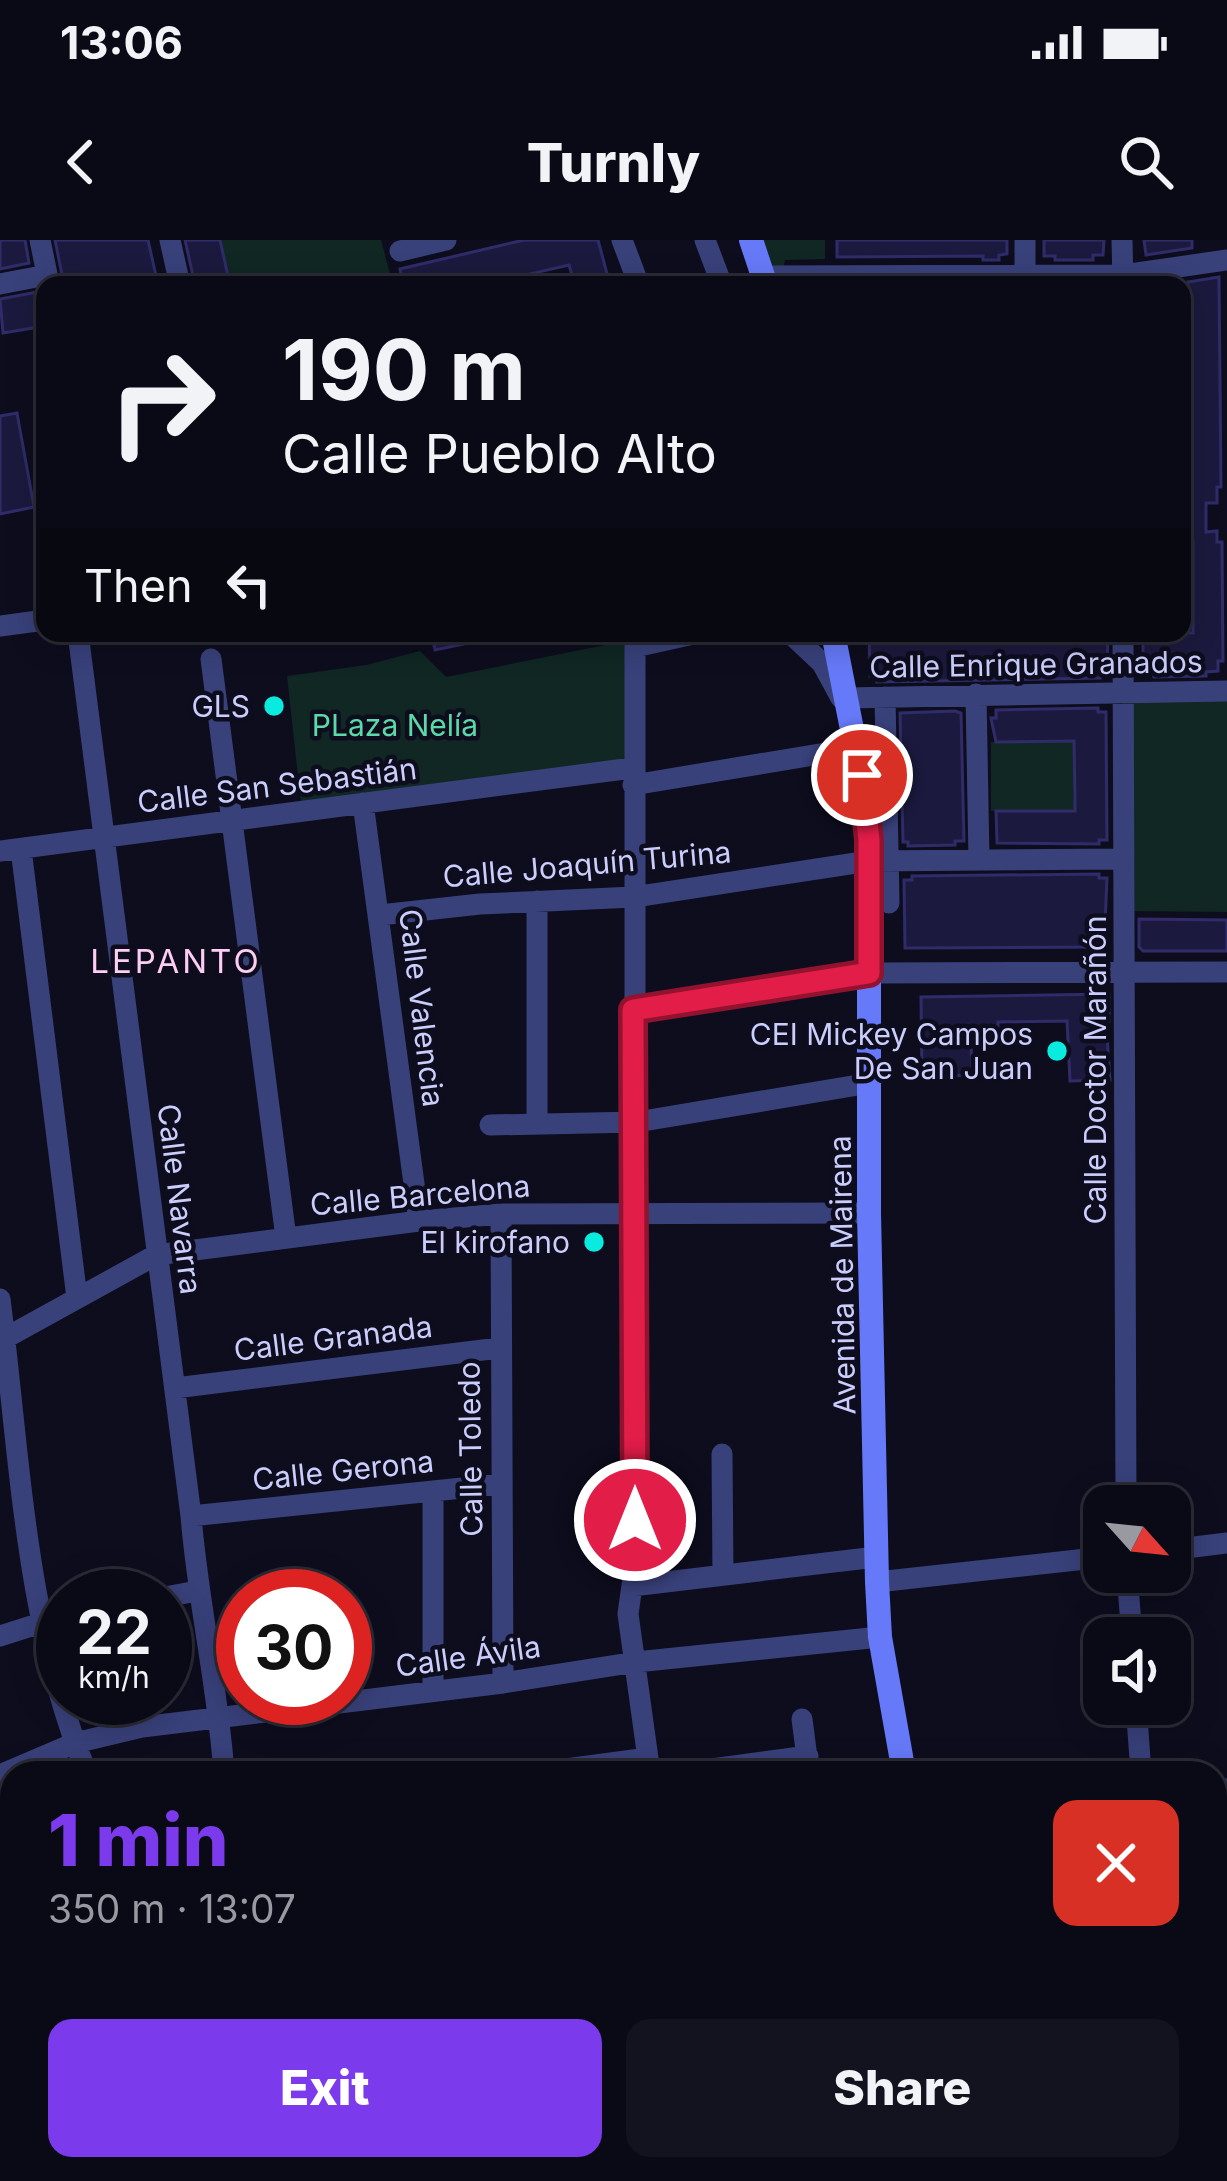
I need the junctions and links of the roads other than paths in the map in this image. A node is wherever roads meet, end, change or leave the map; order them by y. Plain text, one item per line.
1 (40, 240) edge
2 (170, 240) edge
3 (446, 240) edge
4 (705, 240) edge
5 (751, 240) edge
6 (1025, 240) edge
7 (1122, 240) edge
8 (630, 242) edge
9 (400, 251) dead end
10 (1227, 260) edge
11 (47, 276) edge
12 (178, 276) edge
13 (637, 276) edge
14 (719, 276) edge
15 (762, 276) edge
16 (1025, 276) edge
17 (1123, 276) edge
18 (1144, 276) edge
19 (36, 281) edge
20 (0, 284) edge
21 (36, 621) edge
22 (0, 626) edge
23 (79, 642) edge
24 (658, 642) edge
25 (800, 642) edge
26 (835, 642) edge
27 (1123, 642) edge
28 (211, 658) dead end
29 (1227, 691) edge
30 (1123, 693) junction
31 (976, 694) junction
32 (885, 697) junction
33 (848, 710) junction
34 (856, 748) junction
35 (632, 777) junction
36 (363, 803) junction
37 (232, 820) junction
38 (104, 838) junction
39 (10, 850) edge
40 (1123, 859) junction
41 (980, 860) junction
42 (879, 861) junction
43 (634, 896) junction
44 (537, 901) junction
45 (889, 904) dead end
46 (380, 915) junction
47 (1125, 971) junction
48 (1227, 972) edge
49 (869, 973) junction
50 (633, 1010) junction
51 (869, 1082) junction
52 (637, 1122) junction
53 (537, 1124) junction
54 (490, 1125) dead end
55 (636, 1213) junction
56 (501, 1214) junction
57 (869, 1214) junction
58 (418, 1221) junction
59 (286, 1238) junction
60 (156, 1255) junction
61 (77, 1298) junction
62 (0, 1299) edge
63 (3, 1339) edge
64 (499, 1348) junction
65 (175, 1388) junction
66 (722, 1454) dead end
67 (501, 1484) junction
68 (1126, 1485) edge
69 (433, 1491) junction
70 (191, 1516) junction
71 (1227, 1543) edge
72 (1191, 1547) edge
73 (1083, 1558) edge
74 (43, 1569) edge
75 (877, 1570) junction
76 (723, 1575) junction
77 (632, 1586) junction
78 (197, 1591) junction
79 (192, 1592) edge
80 (36, 1624) edge
81 (0, 1636) edge
82 (880, 1637) junction
83 (636, 1662) junction
84 (503, 1683) junction
85 (433, 1691) junction
86 (216, 1696) edge
87 (372, 1699) edge
88 (216, 1718) edge
89 (802, 1719) dead end
90 (72, 1725) edge
91 (221, 1725) edge
92 (1138, 1725) edge
93 (75, 1743) junction
94 (33, 1761) edge
95 (82, 1761) edge
96 (223, 1761) edge
97 (648, 1761) edge
98 (807, 1761) edge
99 (902, 1761) edge
100 (1140, 1761) edge

1 - 11 street
2 - 12 street
3 - 9 street
4 - 14 street
5 - 15 street
6 - 16 street
7 - 17 street
8 - 13 street
10 - 18 street
19 - 20 street
21 - 22 street
23 - 38 street, Calle Navarra
24 - 35 street
25 - 33 street
26 - 33 street, Avenida de Mairena
27 - 30 street, Calle Doctor Marañón
28 - 37 street
29 - 30 street, Calle Enrique Granados
30 - 31 street, Calle Enrique Granados
30 - 40 street, Calle Doctor Marañón
31 - 32 street, Calle Enrique Granados
31 - 41 street
32 - 33 street, Calle Enrique Granados
32 - 42 street
33 - 34 street, Avenida de Mairena
34 - 35 street, Calle San Sebastián
34 - 42 street, Avenida de Mairena
35 - 36 street, Calle San Sebastián
35 - 43 street
36 - 37 street, Calle San Sebastián
36 - 46 street, Calle Valencia
37 - 38 street, Calle San Sebastián
37 - 59 street
38 - 39 street, Calle San Sebastián
38 - 60 street, Calle Navarra
39 - 61 street
40 - 41 street, Calle Joaquín Turina
40 - 47 street, Calle Doctor Marañón
41 - 42 street, Calle Joaquín Turina
42 - 43 street, Calle Joaquín Turina
42 - 45 street
42 - 49 street, Avenida de Mairena
43 - 44 street, Calle Joaquín Turina
43 - 50 street
44 - 46 street, Calle Joaquín Turina
44 - 53 street
46 - 58 street, Calle Valencia
47 - 48 street
47 - 49 street
47 - 68 street, Calle Doctor Marañón
49 - 50 street
49 - 51 street, Avenida de Mairena
50 - 52 street
51 - 52 street
51 - 57 street, Avenida de Mairena
52 - 53 street
52 - 55 street
53 - 54 street
55 - 56 street, Calle Barcelona
55 - 57 street, Calle Barcelona
55 - 77 street
56 - 58 street, Calle Barcelona
56 - 64 street, Calle Toledo
57 - 75 street, Avenida de Mairena
58 - 59 street, Calle Barcelona
59 - 60 street, Calle Barcelona
60 - 61 street, Calle Barcelona
60 - 65 street, Calle Navarra
61 - 63 street, Calle Barcelona
62 - 63 street
63 - 74 street
64 - 65 street, Calle Granada
64 - 67 street, Calle Toledo
65 - 70 street, Calle Navarra
66 - 76 street
67 - 69 street, Calle Gerona
67 - 84 street, Calle Toledo
69 - 70 street, Calle Gerona
69 - 85 street
70 - 78 street, Calle Navarra
71 - 72 street
73 - 75 street
75 - 76 street
75 - 82 street, Avenida de Mairena
76 - 77 street
77 - 83 street
78 - 79 street
78 - 86 street, Calle Navarra
80 - 81 street
82 - 83 street, Calle Ávila
82 - 99 street, Avenida de Mairena
83 - 84 street, Calle Ávila
83 - 97 street
84 - 85 street, Calle Ávila
85 - 87 street, Calle Ávila
88 - 93 street, Calle Ávila
89 - 98 street
90 - 93 street
91 - 96 street, Calle Navarra
92 - 100 street
93 - 94 street, Calle Ávila
93 - 95 street

